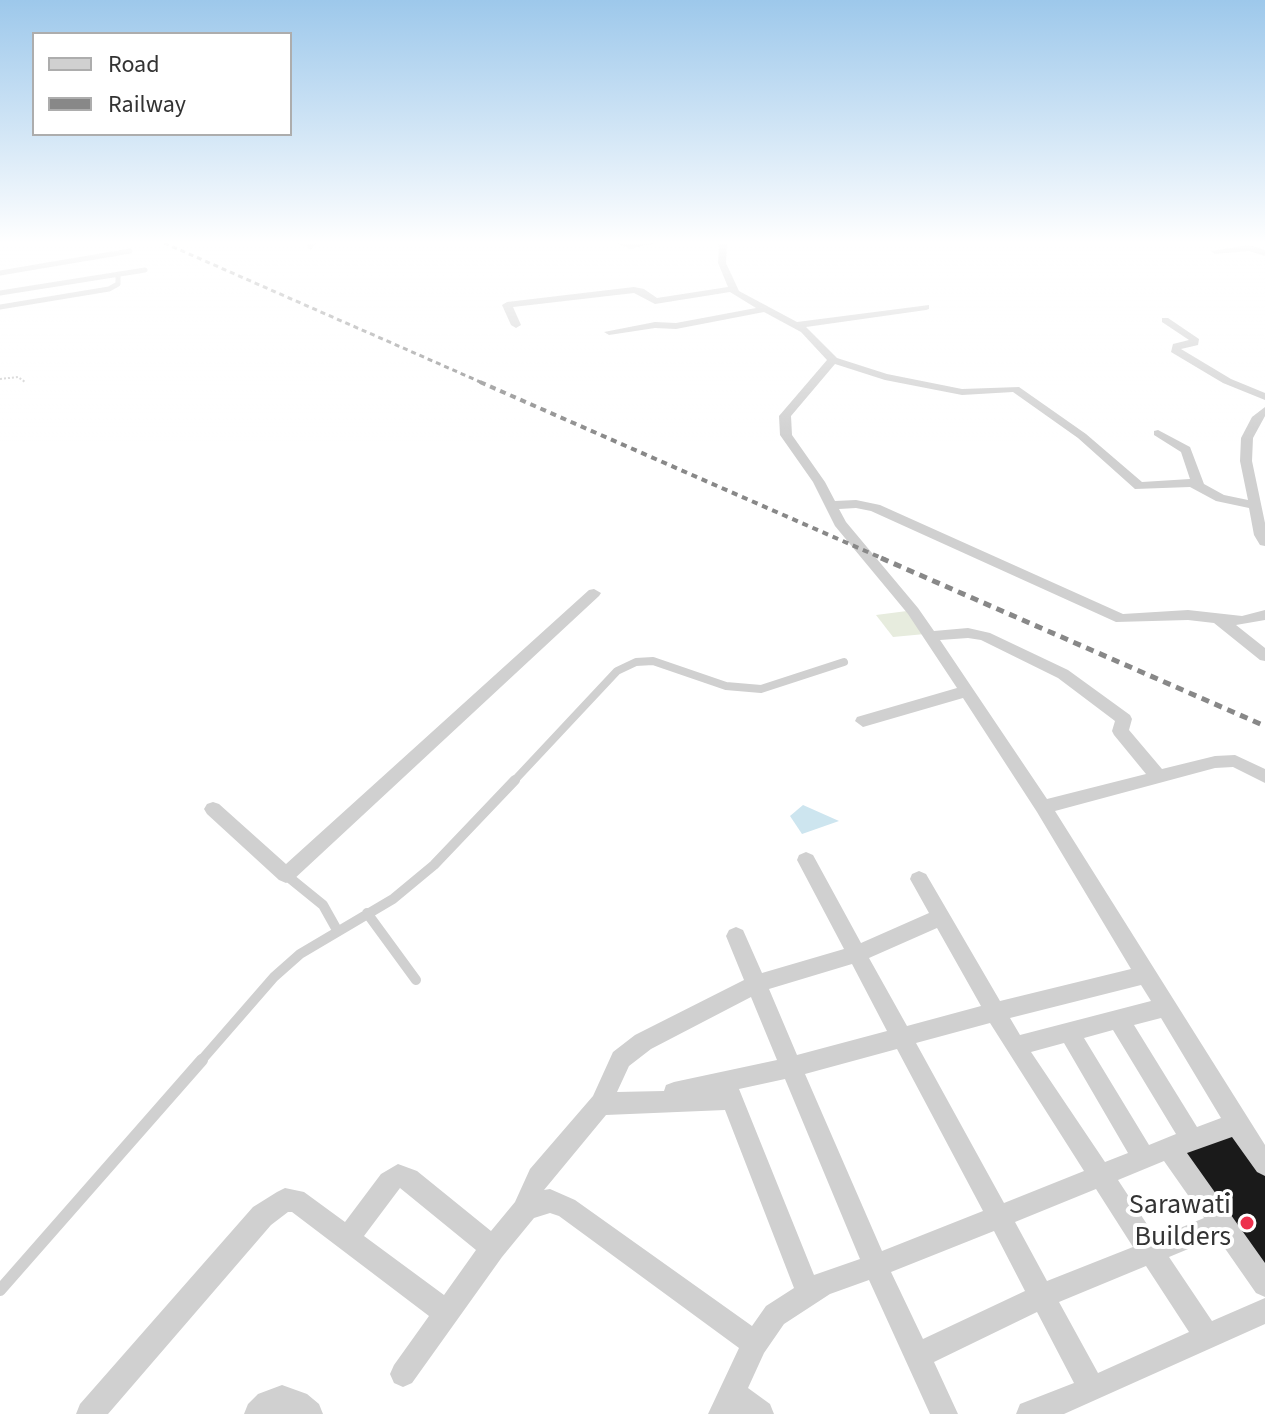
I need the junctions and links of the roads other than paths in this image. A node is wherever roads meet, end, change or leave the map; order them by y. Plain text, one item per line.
1 (509, 309) edge
2 (764, 309) joint
3 (912, 309) edge
4 (1165, 320) dead end
5 (516, 325) dead end
6 (797, 325) junction
7 (609, 332) dead end
8 (833, 360) junction
9 (1265, 397) edge
10 (1265, 410) edge
11 (1158, 433) dead end
12 (1198, 486) junction
13 (832, 505) junction
14 (1255, 505) junction
15 (1265, 542) edge
16 (594, 593) dead end
17 (1265, 615) edge
18 (1218, 618) junction
19 (932, 636) junction
20 (1265, 656) edge
21 (844, 662) dead end
22 (967, 691) junction
23 (863, 721) dead end
24 (1158, 776) junction
25 (1265, 777) edge
26 (1043, 807) junction
27 (213, 809) dead end
28 (806, 860) dead end
29 (286, 875) junction
30 (919, 879) dead end
31 (367, 913) junction
32 (941, 917) junction
33 (337, 930) junction
34 (736, 936) dead end
35 (856, 954) junction
36 (1146, 975) junction
37 (416, 980) dead end
38 (756, 984) junction
39 (1166, 1007) junction
40 (995, 1012) junction
41 (1118, 1019) junction
42 (1069, 1032) junction
43 (902, 1038) junction
44 (1015, 1046) junction
45 (791, 1067) junction
46 (727, 1090) junction
47 (674, 1093) dead end
48 (601, 1104) junction
49 (1237, 1124) junction
50 (1181, 1144) junction
51 (1144, 1159) junction
52 (1265, 1164) edge
53 (1099, 1176) junction
54 (537, 1203) junction
55 (998, 1215) junction
56 (1223, 1223) junction
57 (346, 1240) junction
58 (493, 1248) junction
59 (1152, 1251) junction
60 (875, 1265) junction
61 (1265, 1284) edge
62 (0, 1290) edge
63 (809, 1293) junction
64 (1042, 1296) junction
65 (1265, 1311) edge
66 (446, 1313) junction
67 (1208, 1338) junction
68 (755, 1344) junction
69 (917, 1356) junction
70 (403, 1374) dead end
71 (1092, 1389) junction
72 (727, 1403) edge
73 (1060, 1409) edge
74 (90, 1414) edge
75 (258, 1414) edge
76 (309, 1414) edge
77 (760, 1414) edge
78 (944, 1414) edge
79 (1030, 1414) edge

1 - 5 street
2 - 6 street
2 - 7 street
3 - 6 street
4 - 9 street
6 - 8 street
8 - 12 street
8 - 13 street
10 - 14 street
11 - 12 street
12 - 14 street
13 - 18 street
13 - 19 street
14 - 15 street
16 - 29 street
17 - 18 street
18 - 20 street
19 - 22 street
19 - 24 street
21 - 31 lane
22 - 23 street
22 - 26 street
24 - 25 street
24 - 26 street
26 - 36 street
27 - 29 street
28 - 35 street
29 - 33 lane
30 - 32 street
31 - 33 lane
31 - 37 lane
32 - 35 street
32 - 40 street
33 - 62 lane
34 - 38 street
35 - 38 street
35 - 43 street
36 - 39 street
36 - 40 street
38 - 45 street
38 - 48 street
39 - 41 street
39 - 49 street
40 - 43 street
40 - 44 street
41 - 42 street
41 - 50 street
42 - 44 street
42 - 51 street
43 - 45 street
43 - 55 street
44 - 53 street
45 - 46 street
45 - 60 street
46 - 47 street
46 - 48 street
46 - 63 street
48 - 54 street
49 - 50 street
49 - 52 street
50 - 51 street
50 - 56 street
51 - 53 street
53 - 55 street
53 - 59 street
54 - 58 street
54 - 68 street
55 - 60 street
55 - 64 street
56 - 59 street
56 - 61 street
57 - 58 street
57 - 66 street
57 - 74 street
58 - 66 street
59 - 64 street
59 - 67 street
60 - 63 street
60 - 69 street
63 - 68 street
64 - 69 street
64 - 71 street
65 - 67 street
66 - 70 street
67 - 71 street
68 - 72 street
69 - 78 street
71 - 73 street
72 - 77 street
73 - 79 street
75 - 76 street

